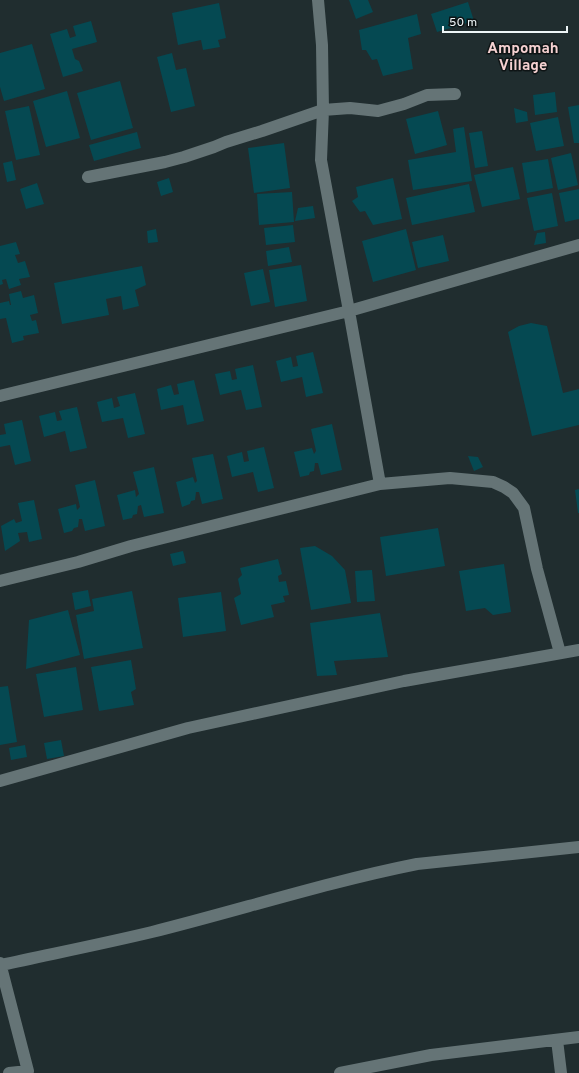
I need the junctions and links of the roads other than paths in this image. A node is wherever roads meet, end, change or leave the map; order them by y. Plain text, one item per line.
1 (318, 0) edge
2 (455, 94) dead end
3 (323, 110) junction
4 (88, 177) dead end
5 (579, 245) edge
6 (349, 311) junction
7 (0, 396) edge
8 (380, 484) junction
9 (0, 581) edge
10 (579, 650) edge
11 (560, 653) junction
12 (0, 781) edge
13 (579, 847) edge
14 (0, 964) edge
15 (579, 1037) edge
16 (556, 1040) junction
17 (30, 1072) edge
18 (9, 1073) edge
19 (340, 1073) edge
20 (561, 1073) edge

1 - 3 street
2 - 3 street
3 - 4 street
3 - 6 street
5 - 6 street
6 - 7 street
6 - 8 street
8 - 9 street
8 - 11 street
10 - 11 street
11 - 12 street
13 - 14 street
14 - 17 street
15 - 16 street
16 - 19 street
16 - 20 street
17 - 18 street

